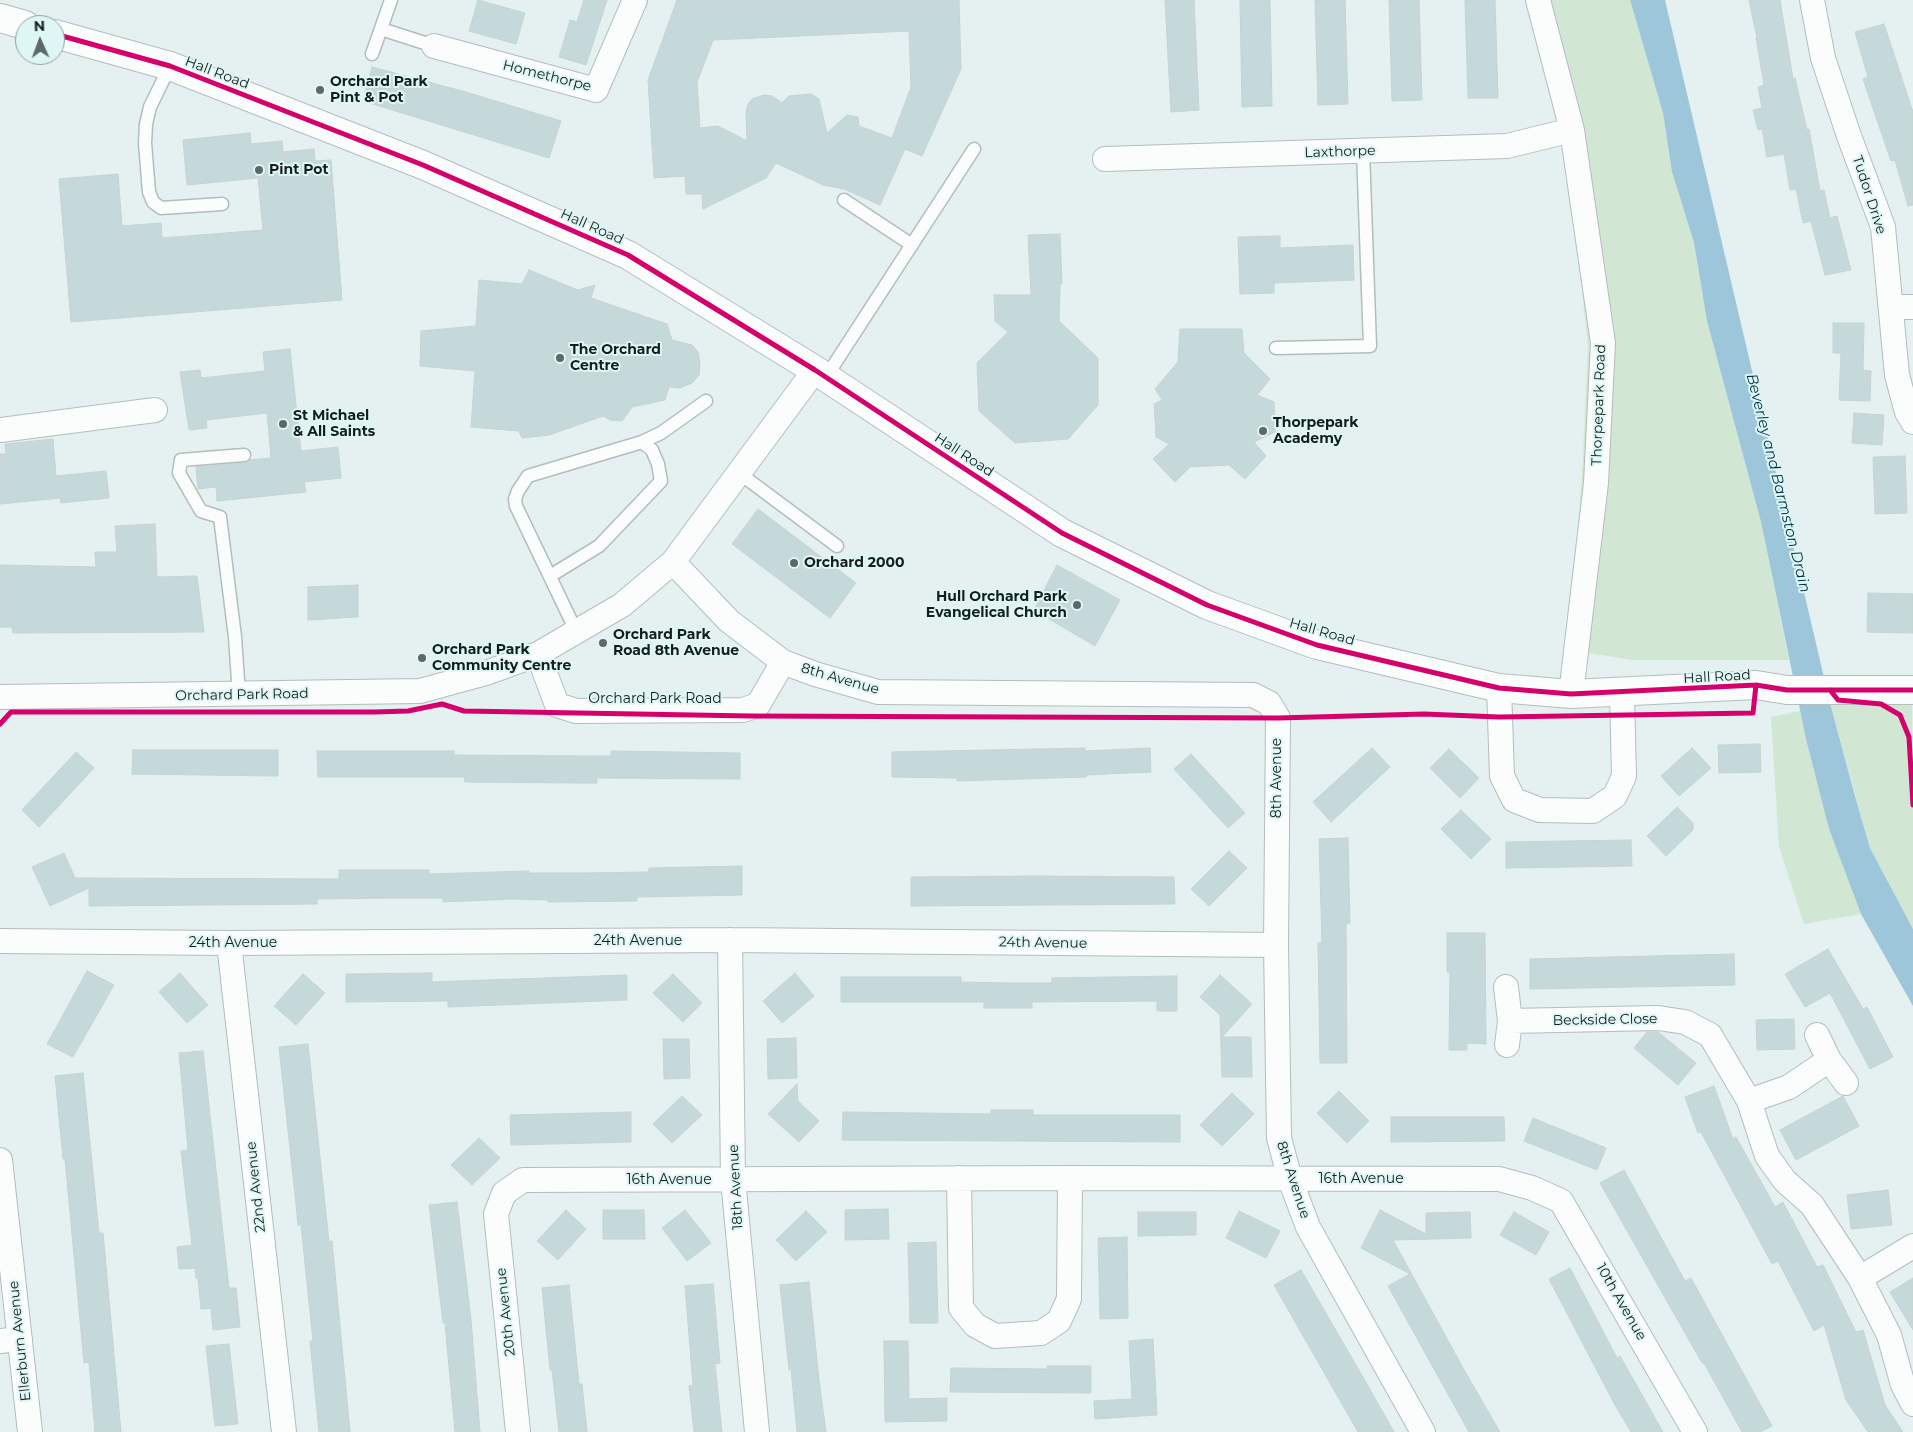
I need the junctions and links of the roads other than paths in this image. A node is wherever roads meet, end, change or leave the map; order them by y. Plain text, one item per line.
1 (391, 0) edge
2 (634, 0) edge
3 (1538, 0) edge
4 (1816, 1) edge
5 (0, 18) edge
6 (15, 22) edge
7 (381, 29) junction
8 (65, 37) edge
9 (434, 46) joint
10 (372, 54) dead end
11 (170, 66) junction
12 (1572, 130) junction
13 (974, 149) dead end
14 (1363, 151) junction
15 (1105, 159) dead end
16 (844, 200) dead end
17 (222, 204) dead end
18 (912, 245) junction
19 (1902, 307) edge
20 (1276, 348) dead end
21 (820, 373) junction
22 (706, 400) dead end
23 (155, 410) dead end
24 (1913, 422) edge
25 (0, 430) edge
26 (642, 442) junction
27 (244, 455) dead end
28 (739, 473) junction
29 (837, 546) dead end
30 (673, 562) junction
31 (550, 576) junction
32 (576, 631) junction
33 (538, 654) junction
34 (783, 662) junction
35 (1499, 688) junction
36 (1913, 690) edge
37 (1622, 693) junction
38 (1571, 694) junction
39 (239, 695) junction
40 (0, 697) edge
41 (730, 940) junction
42 (0, 941) edge
43 (229, 943) junction
44 (1276, 945) junction
45 (1506, 987) dead end
46 (1510, 1021) junction
47 (1817, 1035) dead end
48 (1507, 1045) dead end
49 (1829, 1060) junction
50 (1846, 1083) dead end
51 (1749, 1101) junction
52 (0, 1160) edge
53 (959, 1178) junction
54 (1070, 1178) junction
55 (1290, 1178) junction
56 (733, 1179) junction
57 (1532, 1188) joint
58 (504, 1193) joint
59 (1913, 1246) edge
60 (1860, 1278) junction
61 (10, 1340) edge
62 (1913, 1404) edge
63 (30, 1432) edge
64 (284, 1432) edge
65 (518, 1432) edge
66 (757, 1432) edge
67 (1423, 1432) edge
68 (1695, 1432) edge

1 - 7 lane
2 - 9 street, Homethorpe
3 - 12 street, Thorpepark Road
4 - 19 street, Tudor Drive
5 - 6 street
7 - 9 lane
7 - 10 lane
8 - 11 street, Hall Road
11 - 17 lane
11 - 21 street, Hall Road
12 - 14 street, Laxthorpe
12 - 38 street, Thorpepark Road
13 - 18 lane
14 - 15 street, Laxthorpe
14 - 20 lane
16 - 18 lane
18 - 21 lane
19 - 24 street, Tudor Drive
21 - 28 street, Orchard Park Road
21 - 35 street, Hall Road
22 - 26 lane
23 - 25 street
26 - 31 lane
26 - 31 lane
27 - 39 lane
28 - 29 lane
28 - 30 street, Orchard Park Road
30 - 32 street, Orchard Park Road
30 - 34 street, 8th Avenue
31 - 32 lane
32 - 33 street, Orchard Park Road
33 - 34 street, Orchard Park Road
33 - 39 street, Orchard Park Road
34 - 44 street, 8th Avenue
35 - 37 street
35 - 38 street, Hall Road
36 - 37 street, Hall Road
37 - 38 street, Hall Road
39 - 40 street, Orchard Park Road
41 - 43 street, 24th Avenue
41 - 44 street, 24th Avenue
41 - 56 street, 18th Avenue
42 - 43 street, 24th Avenue
43 - 64 street, 22nd Avenue
44 - 55 street, 8th Avenue
45 - 46 street
46 - 48 street
46 - 51 street, Beckside Close
47 - 49 street
49 - 50 street
49 - 51 street
51 - 60 street, Beckside Close
52 - 61 street, Ellerburn Avenue
53 - 54 street, 16th Avenue
53 - 54 street
53 - 56 street, 16th Avenue
54 - 55 street, 16th Avenue
55 - 57 street, 16th Avenue
55 - 67 street, 8th Avenue
56 - 58 street, 16th Avenue
56 - 66 street, 18th Avenue
57 - 68 street, 10th Avenue
58 - 65 street, 20th Avenue
59 - 60 street
60 - 62 street, Beckside Close
61 - 63 street, Ellerburn Avenue

